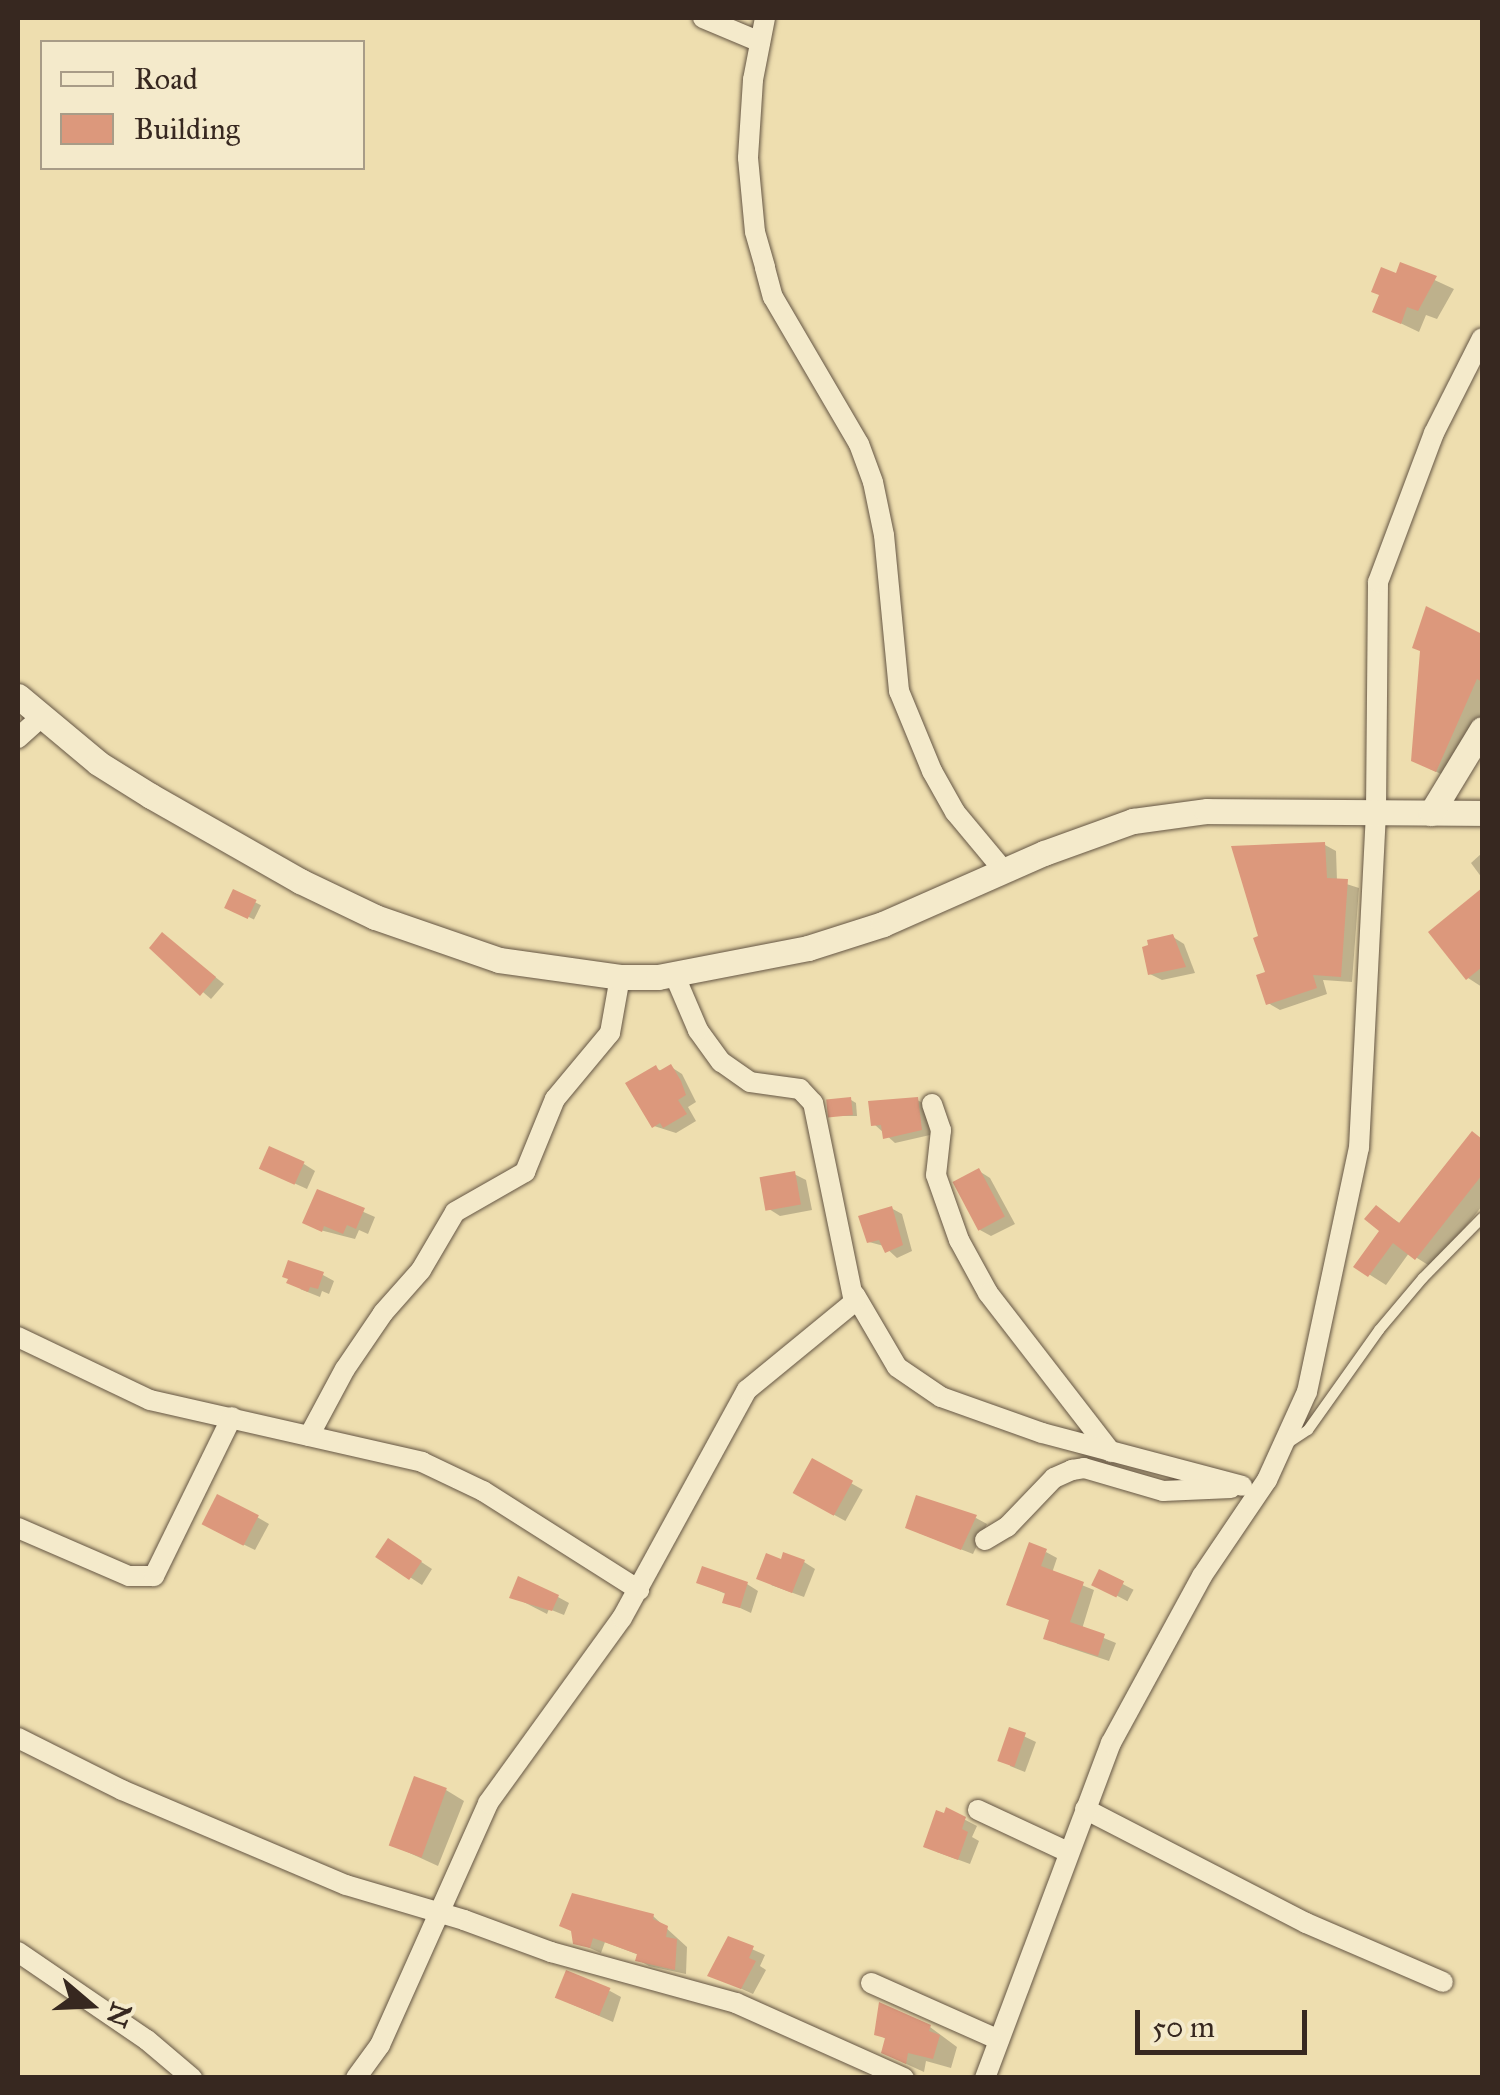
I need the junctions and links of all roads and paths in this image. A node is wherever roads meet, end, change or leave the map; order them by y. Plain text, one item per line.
1 (702, 18) edge
2 (764, 18) edge
3 (760, 42) junction
4 (1482, 338) edge
5 (18, 696) edge
6 (41, 717) junction
7 (1482, 729) edge
8 (18, 738) edge
9 (1376, 811) junction
10 (1431, 813) junction
11 (1482, 813) edge
12 (1005, 872) junction
13 (674, 974) junction
14 (620, 977) junction
15 (932, 1104) dead end
16 (1482, 1218) edge
17 (855, 1295) junction
18 (18, 1338) edge
19 (232, 1417) junction
20 (309, 1436) junction
21 (1287, 1444) junction
22 (1111, 1452) junction
23 (1267, 1480) junction
24 (1242, 1486) junction
25 (18, 1528) edge
26 (985, 1540) dead end
27 (639, 1590) junction
28 (18, 1738) edge
29 (978, 1810) dead end
30 (1085, 1810) junction
31 (1068, 1852) junction
32 (440, 1913) junction
33 (18, 1952) edge
34 (1443, 1982) dead end
35 (872, 1984) dead end
36 (999, 2040) junction
37 (192, 2078) edge
38 (356, 2078) edge
39 (904, 2078) edge
40 (985, 2078) edge

1 - 3 street
2 - 3 street
3 - 12 street
4 - 9 street
5 - 6 street
6 - 8 street
6 - 14 street
7 - 10 street
9 - 10 street
9 - 12 street
9 - 21 street
10 - 11 street
12 - 13 street
13 - 14 street
13 - 17 street
14 - 20 street
15 - 22 street
16 - 21 lane
17 - 22 street
17 - 27 street
18 - 19 street
19 - 20 street
19 - 25 street
20 - 27 street
21 - 23 street
22 - 24 street
23 - 24 street
23 - 30 street
24 - 26 street
27 - 32 street
28 - 32 street
29 - 31 street
30 - 31 street
30 - 34 street
31 - 36 street
32 - 38 street
32 - 39 street
33 - 37 street
35 - 36 street
36 - 40 street

